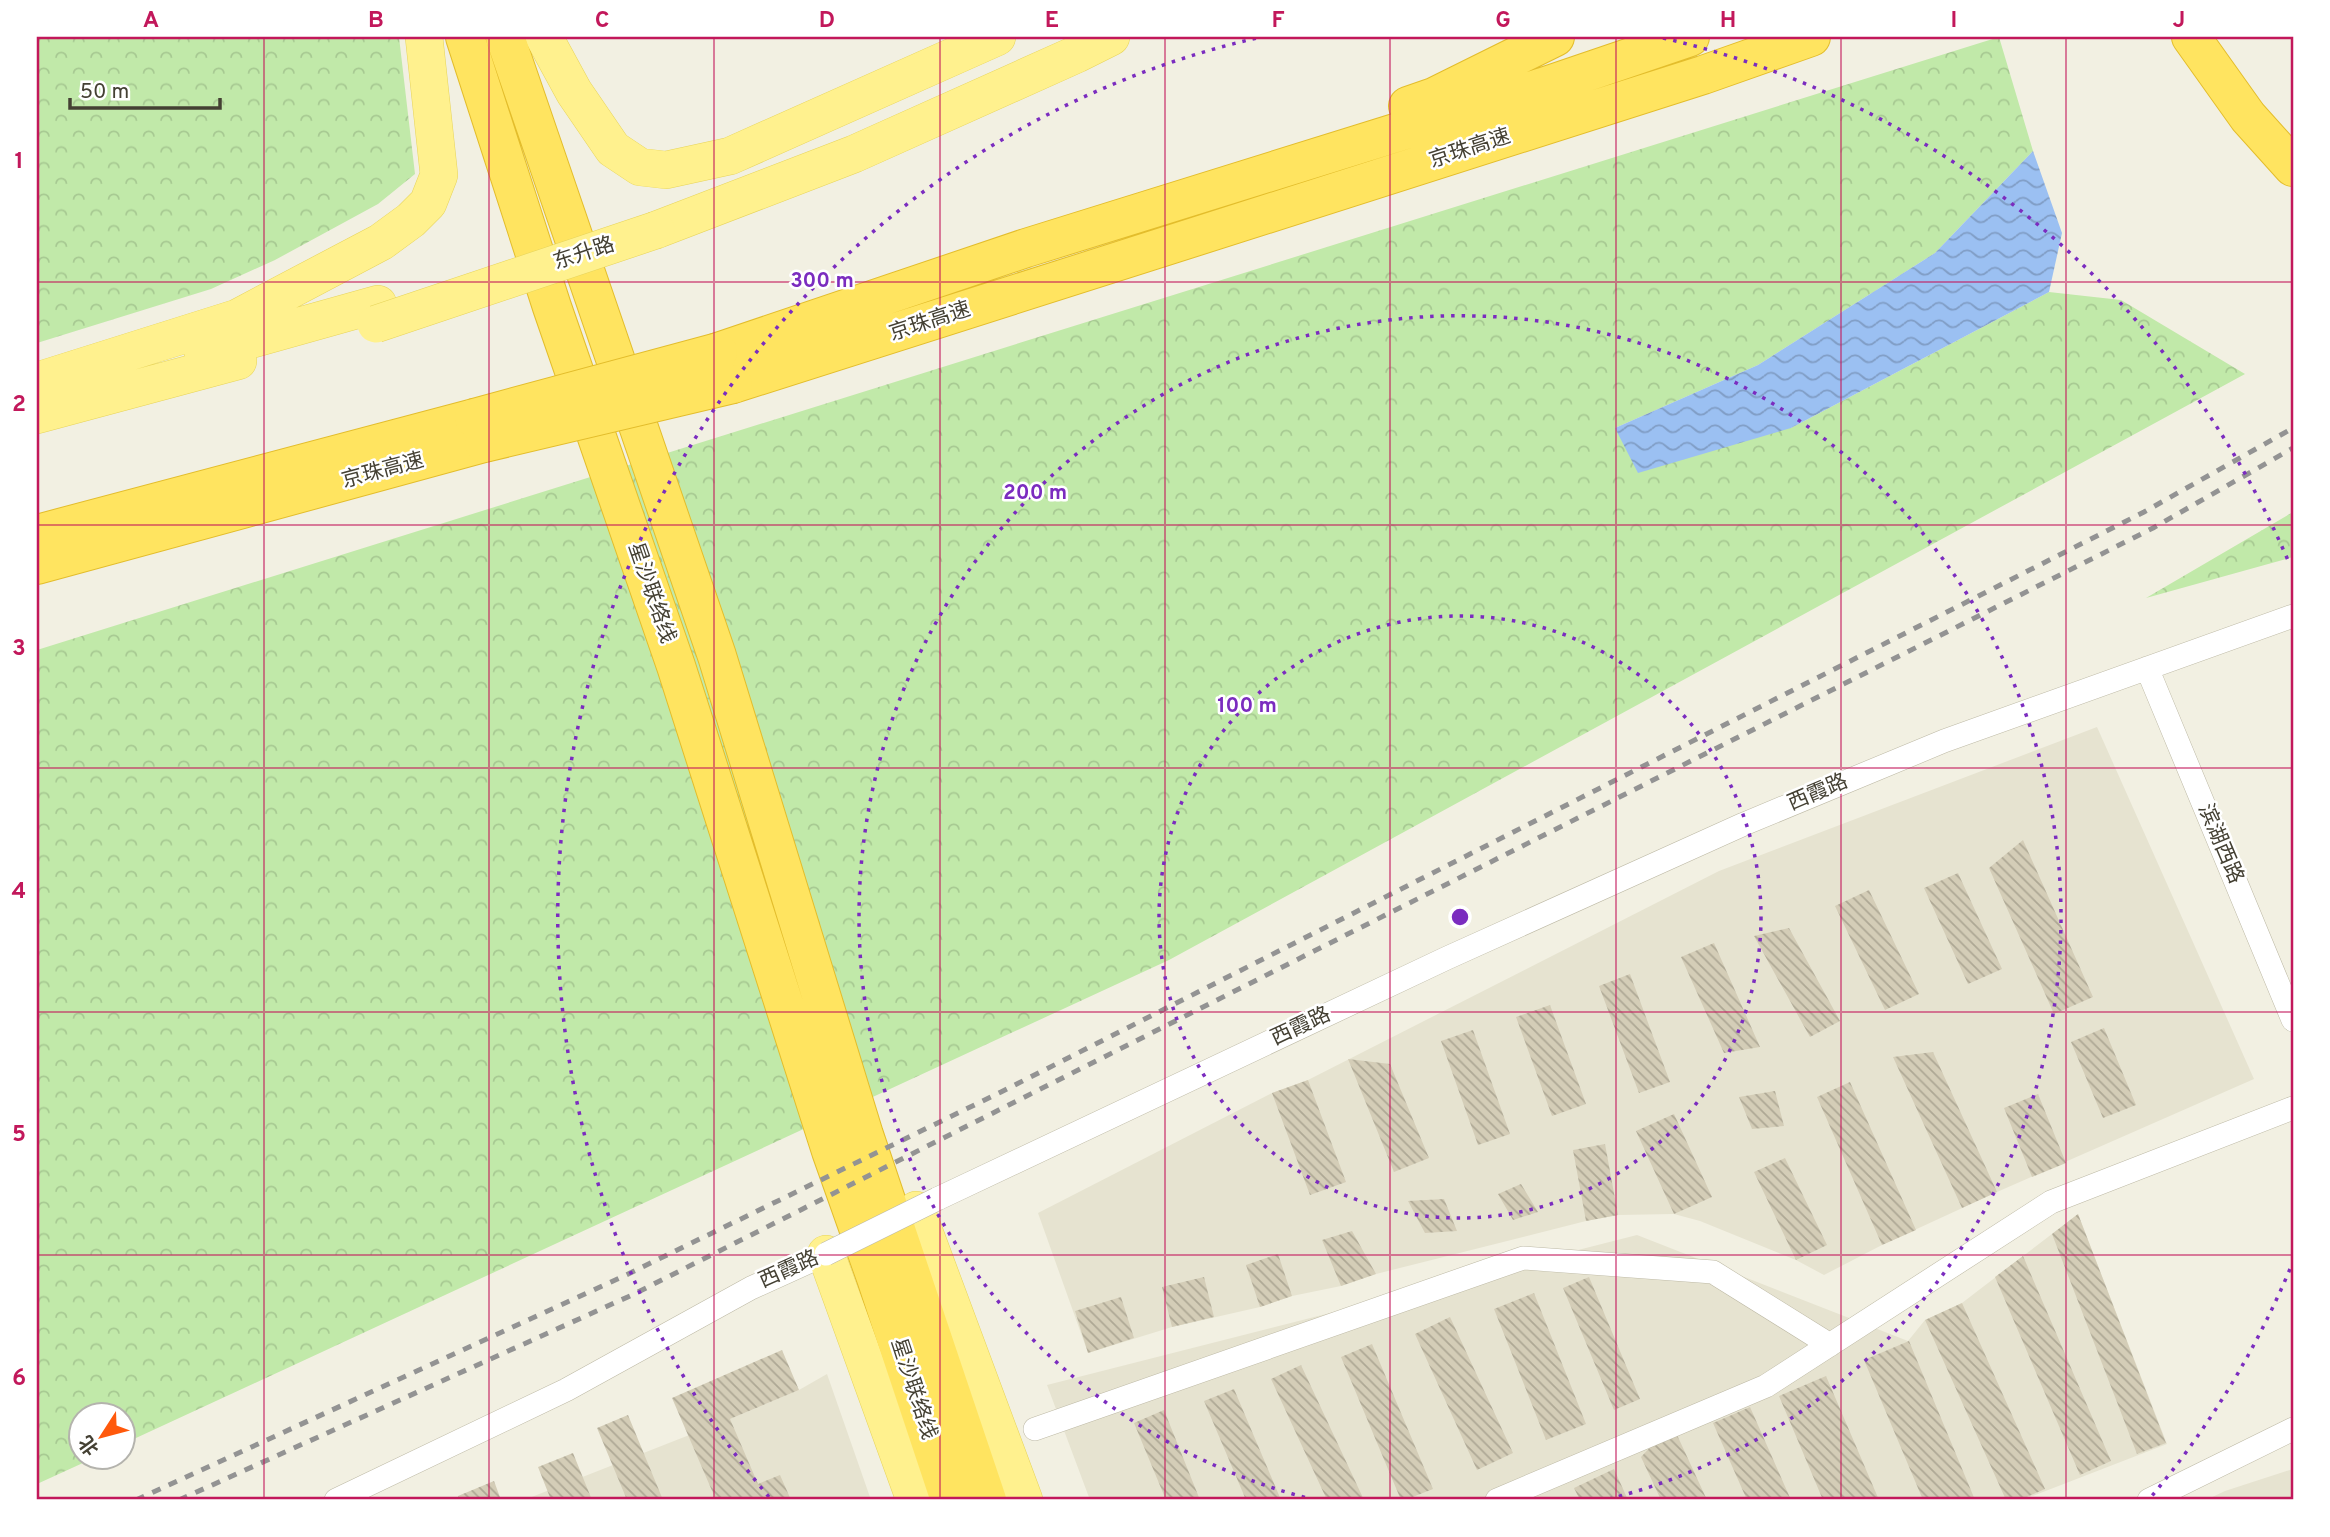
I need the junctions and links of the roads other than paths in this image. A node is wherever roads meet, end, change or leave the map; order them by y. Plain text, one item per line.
1 (424, 37) edge
2 (465, 37) edge
3 (505, 37) edge
4 (544, 37) edge
5 (997, 37) edge
6 (1086, 37) edge
7 (1111, 37) edge
8 (1555, 37) edge
9 (1690, 37) edge
10 (1811, 37) edge
11 (1834, 37) edge
12 (2191, 37) edge
13 (2218, 37) edge
14 (1703, 75) junction
15 (2293, 142) edge
16 (2293, 166) edge
17 (653, 221) junction
18 (1026, 248) junction
19 (377, 314) junction
20 (726, 368) junction
21 (37, 381) edge
22 (37, 399) edge
23 (37, 415) edge
24 (479, 431) junction
25 (37, 534) edge
26 (37, 565) edge
27 (2293, 616) edge
28 (2147, 668) junction
29 (2293, 1020) edge
30 (2293, 1108) edge
31 (927, 1205) junction
32 (826, 1254) junction
33 (1830, 1345) junction
34 (1035, 1429) dead end
35 (2293, 1429) edge
36 (336, 1500) edge
37 (915, 1500) edge
38 (950, 1500) edge
39 (987, 1500) edge
40 (1024, 1500) edge
41 (1497, 1500) edge
42 (2149, 1500) edge

1 - 21 main road
2 - 38 highway, 星沙联络线
3 - 39 highway
4 - 5 main road
6 - 17 main road, 东升路
7 - 17 main road, 东升路
8 - 18 highway
9 - 18 highway, 京珠高速
10 - 14 highway, 京珠高速
11 - 14 highway
12 - 16 highway
13 - 15 highway
14 - 20 highway, 京珠高速
17 - 19 main road, 东升路, bridge
18 - 20 highway, 京珠高速
19 - 22 main road, 东升路
19 - 23 main road, 东升路
20 - 24 highway, 京珠高速, bridge
24 - 25 highway, 京珠高速
24 - 26 highway, 京珠高速
27 - 28 street, 西霞路
28 - 29 street, 滨湖西路
28 - 31 street, 西霞路
30 - 33 street
31 - 32 street, 西霞路, bridge
31 - 40 main road
32 - 36 street, 西霞路
32 - 37 main road
33 - 34 street
33 - 41 street
35 - 42 street

